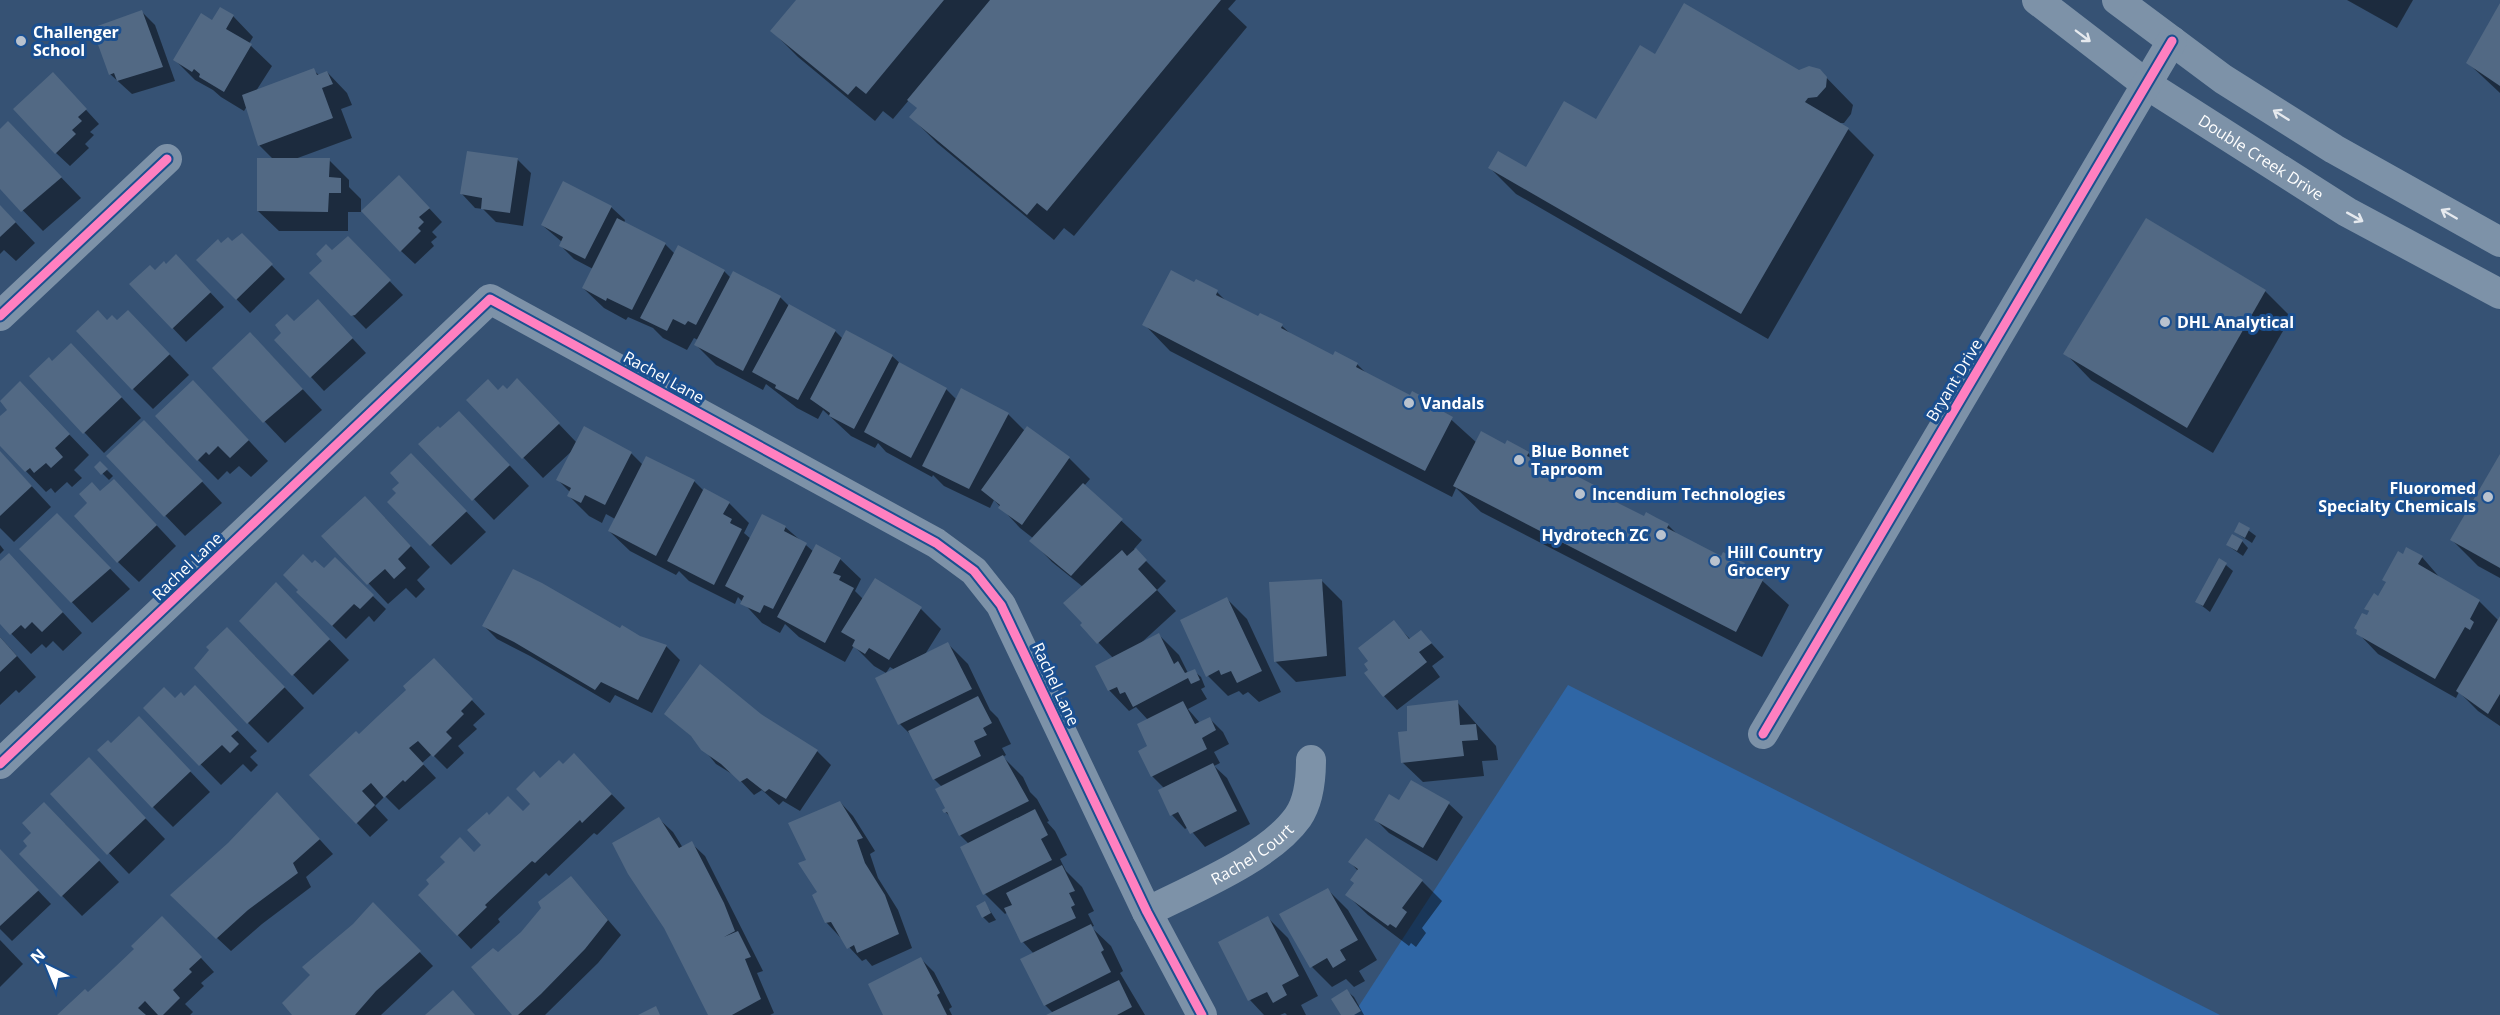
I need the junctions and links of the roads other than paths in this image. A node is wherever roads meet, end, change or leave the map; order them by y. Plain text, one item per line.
1 (2037, 0) edge
2 (2117, 0) edge
3 (2172, 41) junction
4 (2146, 84) junction
5 (167, 159) dead end
6 (2500, 242) edge
7 (2500, 294) edge
8 (0, 316) edge
9 (1763, 734) dead end
10 (1311, 760) dead end
11 (0, 764) edge
12 (1148, 912) junction
13 (1202, 1015) edge

1 -> 4 street, Double Creek Drive
2 - 3 street
3 - 4 street, Bryant Drive
6 -> 3 street
4 -> 7 street, Double Creek Drive
4 - 9 street, Bryant Drive
5 - 8 street
10 - 12 street, Rachel Court
11 - 12 street, Rachel Lane
12 - 13 street, Rachel Lane

